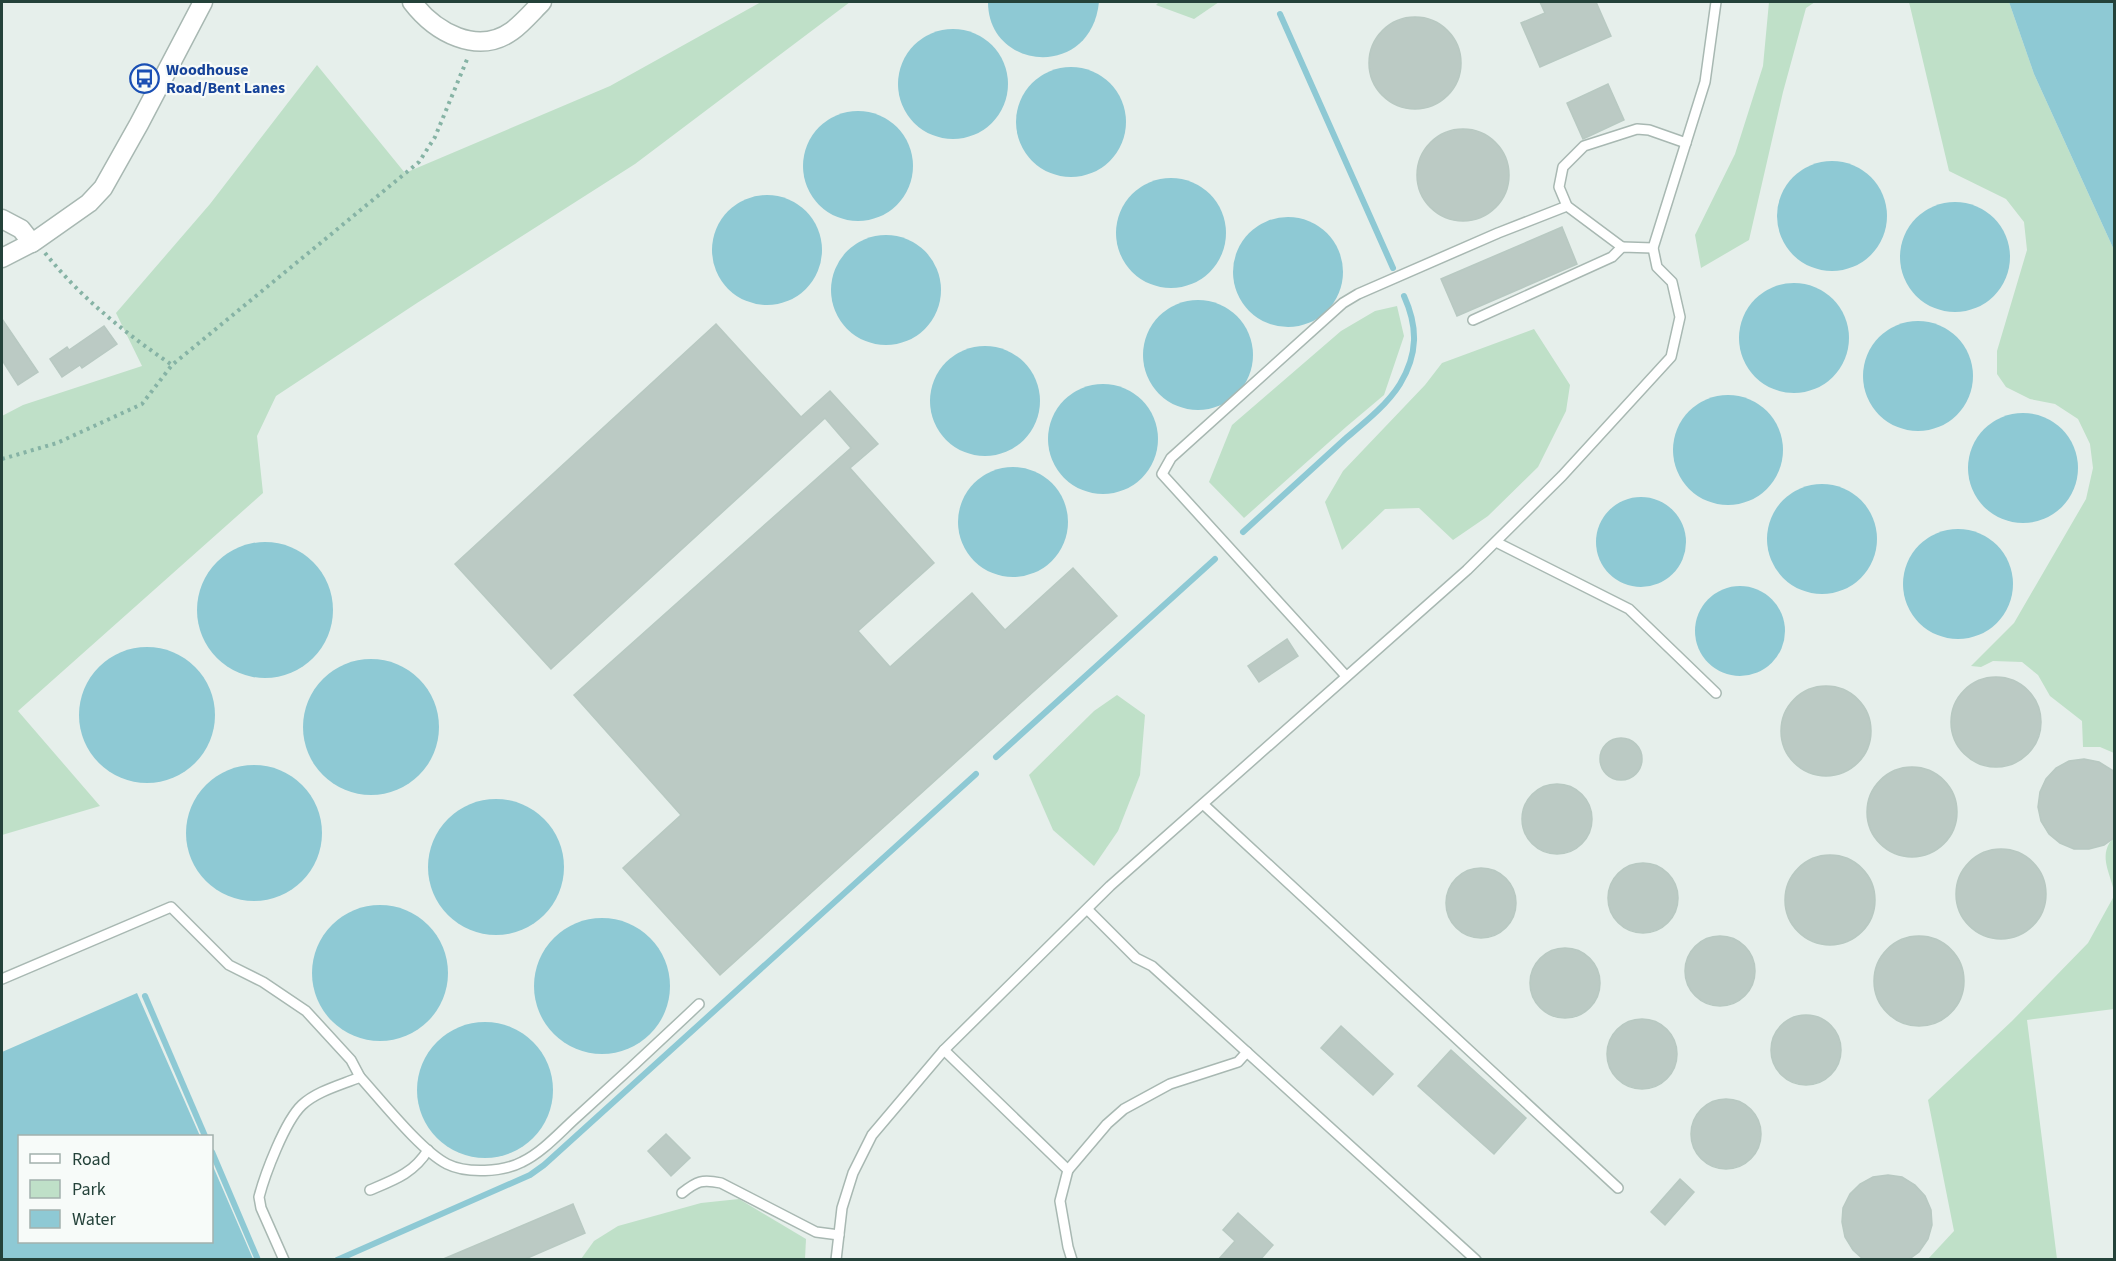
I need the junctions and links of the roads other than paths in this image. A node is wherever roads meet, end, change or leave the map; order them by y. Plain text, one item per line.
1 (203, 2) edge
2 (412, 2) edge
3 (542, 2) edge
4 (1716, 2) edge
5 (1686, 143) junction
6 (1567, 206) junction
7 (2, 219) edge
8 (34, 242) junction
9 (1622, 247) junction
10 (1653, 248) junction
11 (2, 258) edge
12 (1473, 320) dead end
13 (1496, 542) junction
14 (1346, 676) junction
15 (1716, 693) dead end
16 (1203, 804) junction
17 (1088, 910) junction
18 (2, 979) edge
19 (699, 1004) dead end
20 (944, 1050) junction
21 (1247, 1052) junction
22 (360, 1077) junction
23 (428, 1150) junction
24 (1068, 1170) junction
25 (1618, 1188) dead end
26 (370, 1190) dead end
27 (682, 1193) dead end
28 (839, 1235) junction
29 (284, 1260) edge
30 (836, 1260) edge
31 (1072, 1260) edge
32 (1476, 1260) edge

1 - 8 street
2 - 3 street
4 - 5 lane
5 - 6 lane
5 - 10 lane
6 - 9 lane
6 - 14 lane
7 - 8 street
8 - 11 street
9 - 10 lane
9 - 12 lane
10 - 13 lane
13 - 14 lane
13 - 15 lane
14 - 16 lane
16 - 17 lane
16 - 25 lane
17 - 20 lane
17 - 21 lane
18 - 22 lane
19 - 23 lane
20 - 24 lane
20 - 28 lane
21 - 24 lane
21 - 32 lane
22 - 23 lane
22 - 29 lane
23 - 26 lane
24 - 31 lane
27 - 28 lane
28 - 30 lane

